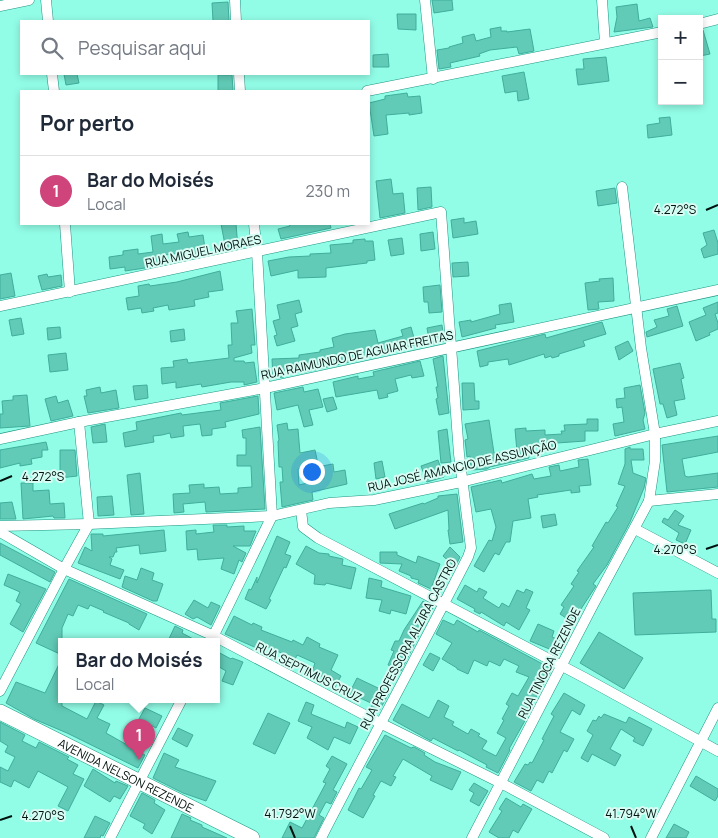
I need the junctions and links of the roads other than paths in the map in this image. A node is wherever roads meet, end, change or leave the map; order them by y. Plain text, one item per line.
1 (29, 0) edge
2 (46, 0) edge
3 (235, 0) edge
4 (425, 0) edge
5 (602, 0) edge
6 (0, 6) edge
7 (718, 19) edge
8 (48, 20) edge
9 (236, 20) edge
10 (703, 23) edge
11 (658, 33) edge
12 (605, 43) junction
13 (52, 75) edge
14 (239, 75) edge
15 (433, 79) junction
16 (54, 90) edge
17 (240, 90) edge
18 (370, 90) edge
19 (622, 187) dead end
20 (441, 212) joint
21 (65, 225) edge
22 (254, 225) edge
23 (257, 252) junction
24 (718, 290) edge
25 (70, 292) junction
26 (0, 306) edge
27 (636, 308) junction
28 (451, 347) junction
29 (265, 388) junction
30 (718, 421) edge
31 (79, 422) junction
32 (655, 434) junction
33 (0, 439) edge
34 (461, 482) junction
35 (718, 494) edge
36 (649, 500) junction
37 (301, 510) junction
38 (272, 516) junction
39 (89, 524) junction
40 (0, 526) edge
41 (634, 529) junction
42 (0, 532) edge
43 (64, 569) junction
44 (718, 573) edge
45 (444, 605) junction
46 (211, 638) edge
47 (213, 638) edge
48 (220, 643) edge
49 (561, 665) junction
50 (0, 691) edge
51 (180, 703) edge
52 (718, 708) edge
53 (0, 712) edge
54 (380, 723) junction
55 (701, 743) junction
56 (718, 751) edge
57 (139, 781) junction
58 (501, 783) junction
59 (110, 838) edge
60 (252, 838) edge
61 (321, 838) edge
62 (472, 838) edge
63 (604, 838) edge
64 (651, 838) edge

1 - 6 street
2 - 8 street
3 - 9 street
4 - 15 street
5 - 12 street
7 - 10 street
11 - 12 street
12 - 15 street
13 - 16 street
14 - 17 street
15 - 18 street
19 - 27 street, RUA TINOCA REZENDE
20 - 23 street, RUA MIGUEL MORAES
20 - 28 street, RUA PROFESSORA ALZIRA CASTRO
21 - 25 street
22 - 23 street
23 - 25 street, RUA MIGUEL MORAES
23 - 29 street
24 - 27 street, RUA RAIMUNDO DE AGUIAR FREITAS
25 - 26 street, RUA MIGUEL MORAES
27 - 28 street, RUA RAIMUNDO DE AGUIAR FREITAS
27 - 32 street, RUA TINOCA REZENDE
28 - 29 street, RUA RAIMUNDO DE AGUIAR FREITAS
28 - 34 street, RUA PROFESSORA ALZIRA CASTRO
29 - 31 street, RUA RAIMUNDO DE AGUIAR FREITAS
29 - 38 street
30 - 32 street, RUA JOSÉ AMANCIO DE ASSUNÇÃO
31 - 33 street, RUA RAIMUNDO DE AGUIAR FREITAS
31 - 39 street
32 - 34 street, RUA JOSÉ AMANCIO DE ASSUNÇÃO
32 - 36 street, RUA TINOCA REZENDE
34 - 37 street, RUA JOSÉ AMANCIO DE ASSUNÇÃO
34 - 45 street, RUA PROFESSORA ALZIRA CASTRO
35 - 36 street
36 - 41 street, RUA TINOCA REZENDE
37 - 38 street, RUA JOSÉ AMANCIO DE ASSUNÇÃO
37 - 45 street
38 - 39 street, RUA JOSÉ AMANCIO DE ASSUNÇÃO
38 - 47 street
39 - 40 street, RUA JOSÉ AMANCIO DE ASSUNÇÃO
39 - 43 street
41 - 44 street
41 - 49 street, RUA TINOCA REZENDE
42 - 43 street, RUA SEPTIMUS CRUZ
43 - 46 street, RUA SEPTIMUS CRUZ
43 - 50 street
45 - 49 street
45 - 54 street, RUA PROFESSORA ALZIRA CASTRO
48 - 54 street, RUA SEPTIMUS CRUZ
49 - 55 street
49 - 58 street, RUA TINOCA REZENDE
51 - 57 street
52 - 55 street
53 - 57 main road, AVENIDA NELSON REZENDE
54 - 58 street, RUA SEPTIMUS CRUZ
54 - 61 street, RUA PROFESSORA ALZIRA CASTRO
55 - 56 street
55 - 64 street
57 - 59 street
57 - 60 main road, AVENIDA NELSON REZENDE
58 - 62 street, RUA TINOCA REZENDE
58 - 63 street, RUA SEPTIMUS CRUZ

